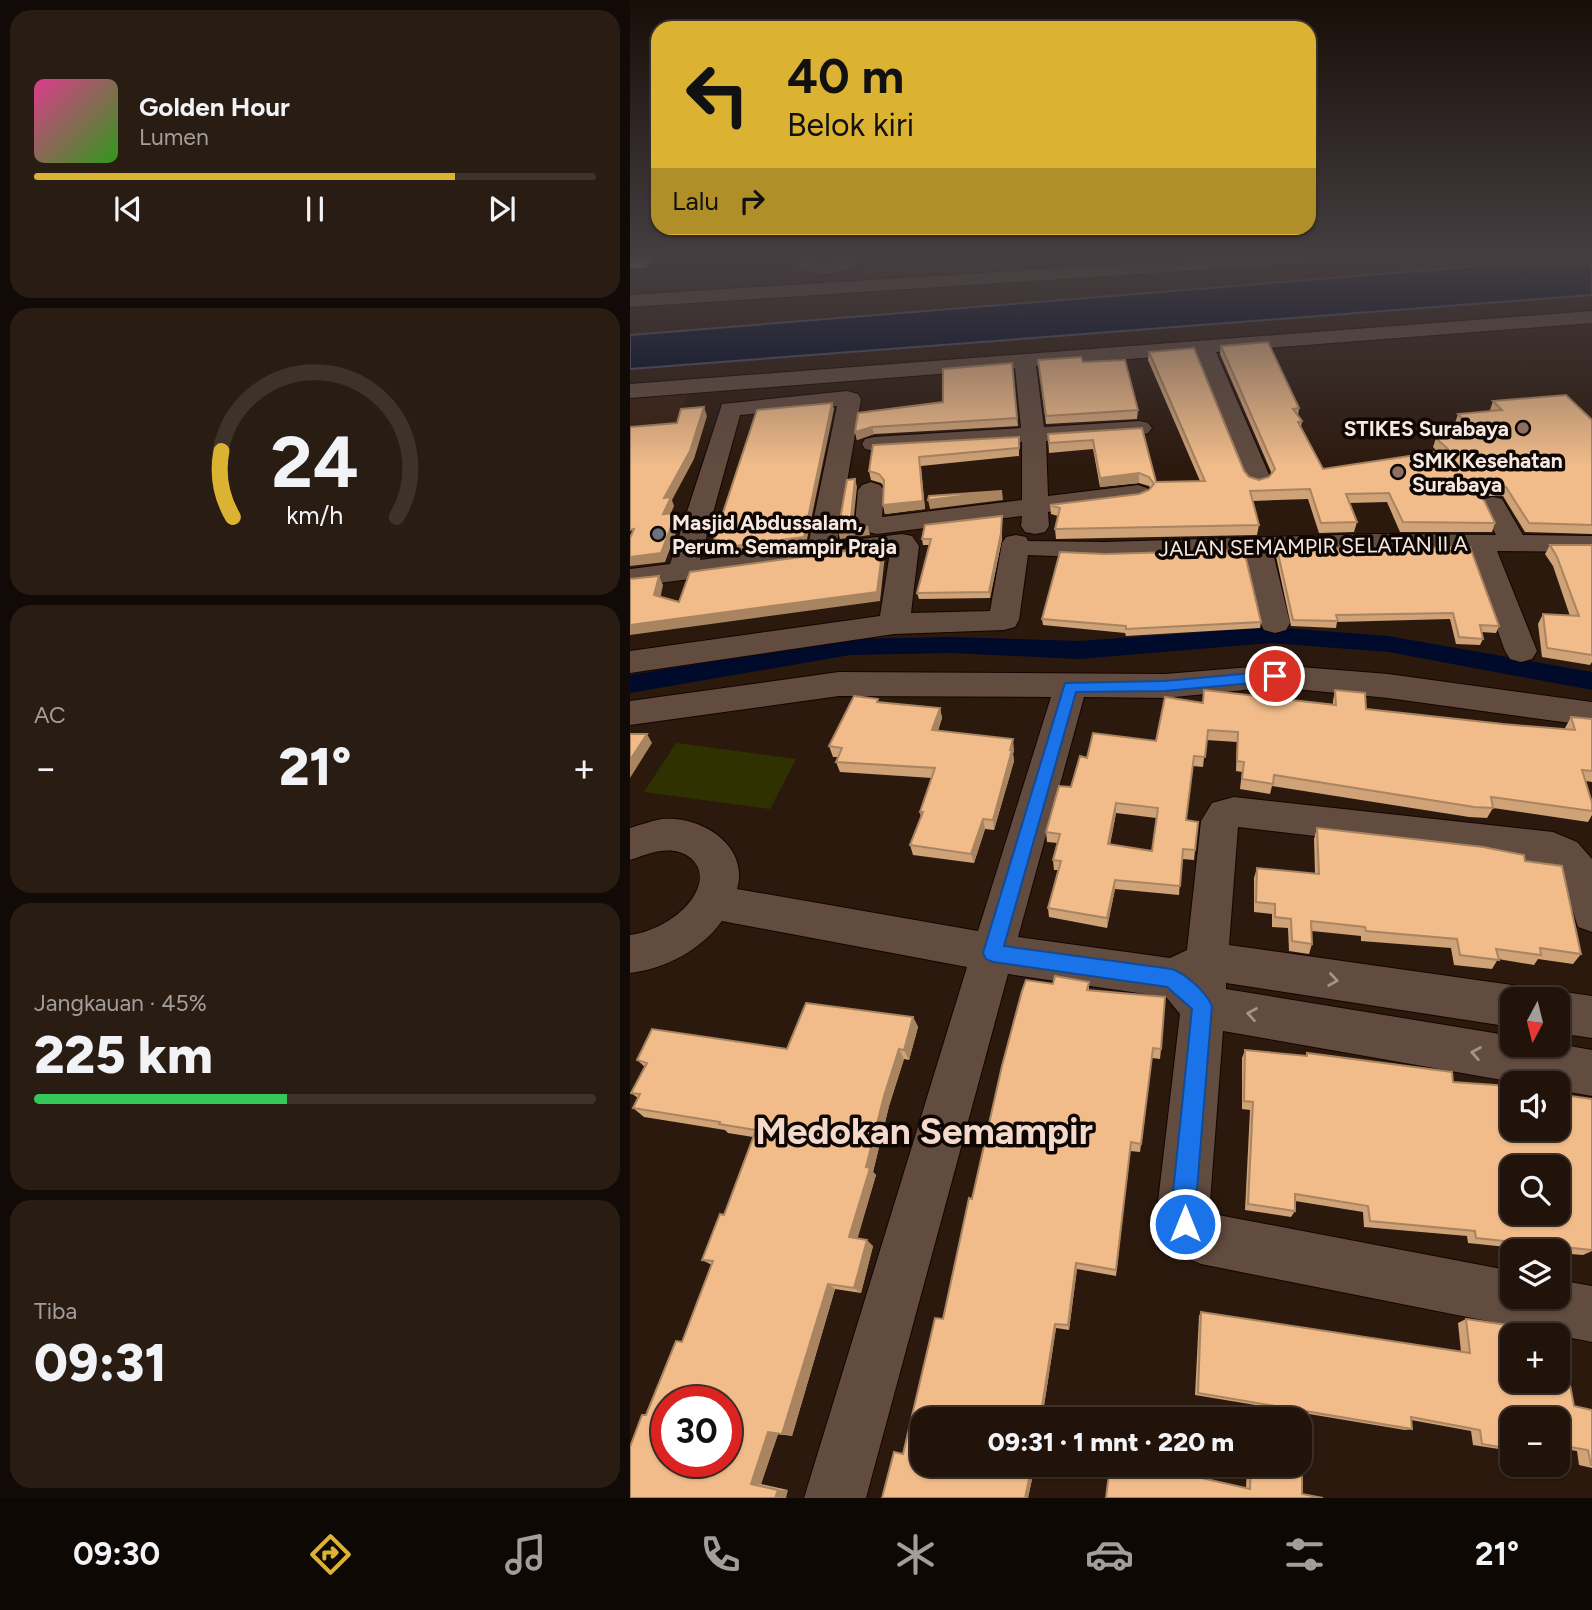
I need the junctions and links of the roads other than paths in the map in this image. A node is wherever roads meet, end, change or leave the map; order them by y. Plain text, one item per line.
1 (1477, 326) edge
2 (1203, 347) junction
3 (1025, 360) junction
4 (737, 383) junction
5 (630, 391) edge
6 (730, 409) junction
7 (1140, 428) edge
8 (1035, 434) junction
9 (874, 444) edge
10 (1258, 479) edge
11 (871, 490) dead end
12 (1138, 492) edge
13 (1037, 504) junction
14 (1493, 505) dead end
15 (1480, 543) junction
16 (1514, 543) junction
17 (1025, 546) junction
18 (1591, 546) edge
19 (1258, 548) junction
20 (821, 552) junction
21 (630, 566) edge
22 (683, 567) junction
23 (630, 578) edge
24 (1031, 607) dead end
25 (1275, 623) dead end
26 (894, 624) junction
27 (1521, 651) dead end
28 (630, 662) edge
29 (1070, 687) junction
30 (630, 713) edge
31 (1592, 715) edge
32 (630, 844) edge
33 (713, 902) junction
34 (1592, 914) edge
35 (993, 953) junction
36 (631, 956) edge
37 (1194, 982) junction
38 (1500, 1005) edge
39 (1570, 1014) edge
40 (1592, 1017) edge
41 (1592, 1073) edge
42 (1592, 1314) edge
43 (835, 1498) edge

1 - 2 street
2 - 3 street
2 - 10 street
3 - 4 street
3 - 8 street
4 - 5 street
4 - 6 street
6 - 20 street
6 - 22 street
7 - 8 street
8 - 9 street
8 - 13 street
11 - 13 street
12 - 13 street
13 - 17 street
14 - 16 street
15 - 16 street, JALAN SEMAMPIR SELATAN II A
15 - 19 street, JALAN SEMAMPIR SELATAN II A
15 - 27 street
16 - 18 street, JALAN SEMAMPIR SELATAN II A
17 - 19 street, JALAN SEMAMPIR SELATAN II A
17 - 24 street
17 - 26 street
19 - 25 street
20 - 22 street
20 - 26 street
21 - 22 street
22 - 23 street
26 - 28 street
29 - 30 street
29 - 31 street
29 - 35 street
32 - 33 street
33 - 35 street
33 - 36 street
34 - 37 street
35 - 37 street
35 - 43 street
37 -> 38 street
41 -> 37 street
37 - 42 street
39 - 40 street

